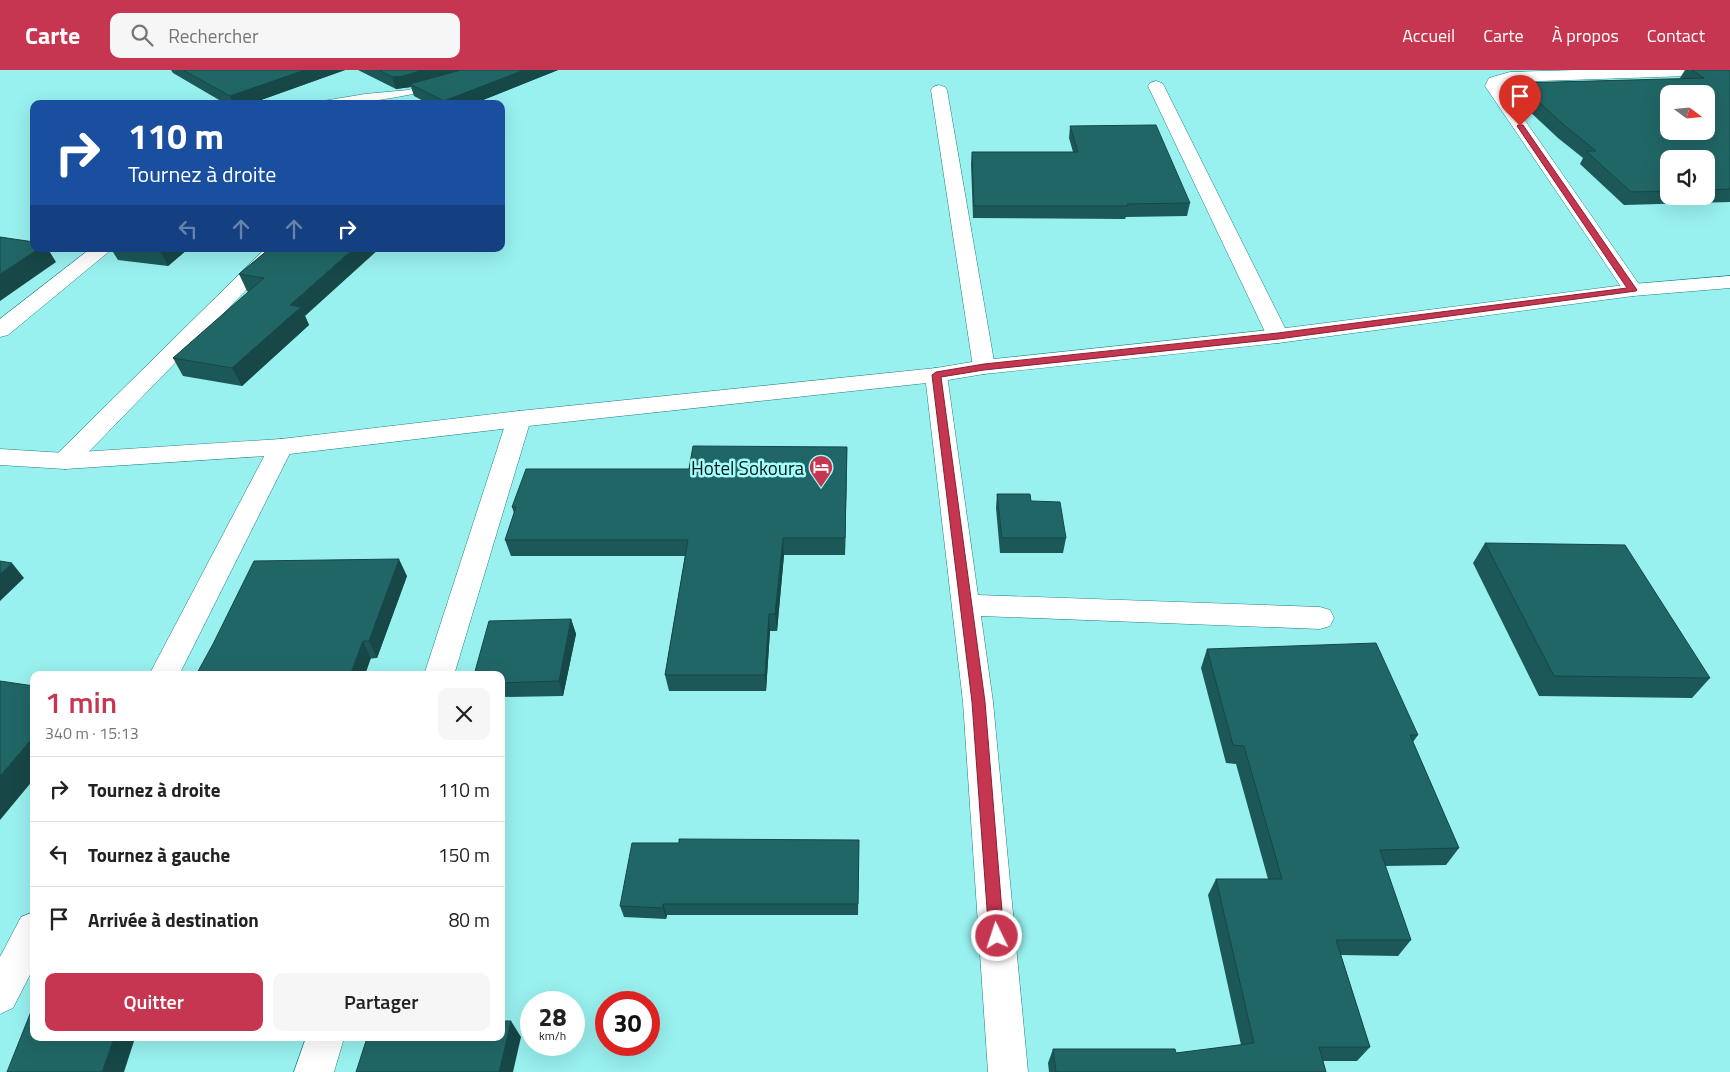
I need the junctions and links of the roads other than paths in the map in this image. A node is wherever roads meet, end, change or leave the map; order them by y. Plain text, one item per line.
1 (1718, 70) edge
2 (452, 82) edge
3 (1156, 86) dead end
4 (938, 90) dead end
5 (346, 100) edge
6 (98, 252) edge
7 (273, 252) edge
8 (1730, 282) edge
9 (1633, 290) junction
10 (0, 330) edge
11 (1278, 336) junction
12 (984, 367) junction
13 (936, 375) junction
14 (519, 419) junction
15 (281, 447) junction
16 (0, 457) edge
17 (65, 461) junction
18 (965, 605) junction
19 (1320, 618) dead end
20 (166, 671) edge
21 (440, 671) edge
22 (30, 937) edge
23 (0, 995) edge
24 (324, 1041) edge
25 (314, 1072) edge
26 (1008, 1072) edge

1 - 9 street
2 - 5 lane
3 - 11 street
4 - 12 street
6 - 10 street
7 - 17 street
8 - 9 street
9 - 11 street
11 - 12 street
12 - 13 street
13 - 14 street
13 - 18 street
14 - 15 street
14 - 21 street
15 - 17 street
15 - 20 street
16 - 17 street
18 - 19 street
18 - 26 street
22 - 23 street
24 - 25 street

